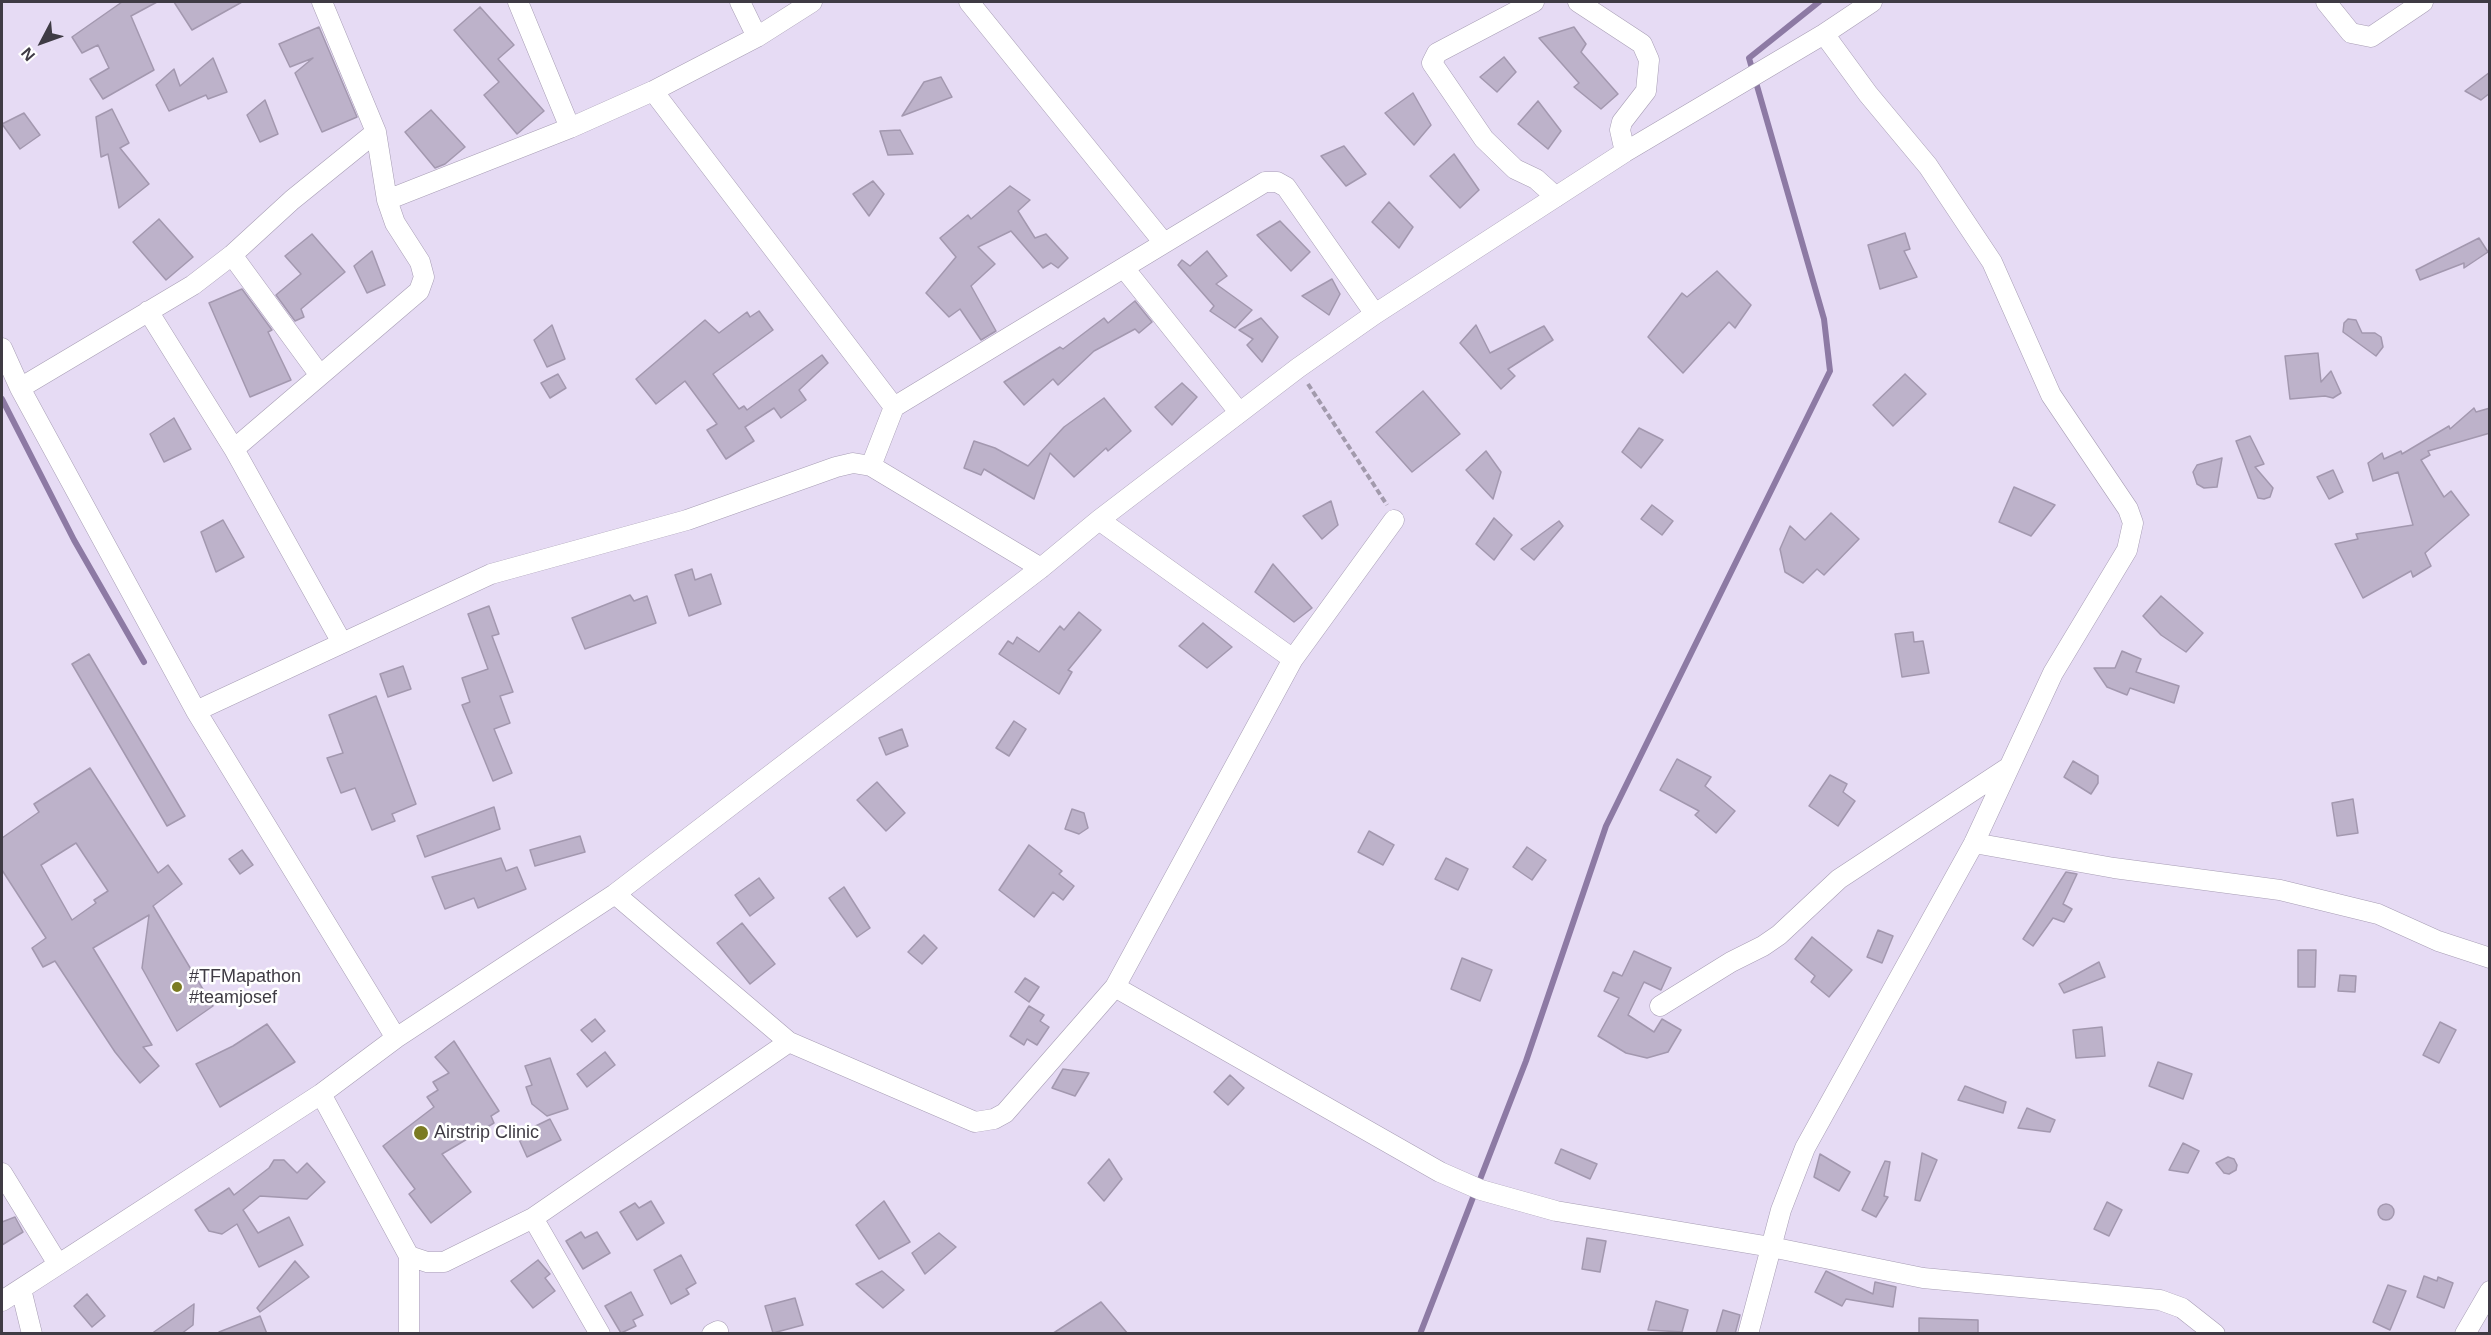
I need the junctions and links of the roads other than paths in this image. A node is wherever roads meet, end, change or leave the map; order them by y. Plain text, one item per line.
1 (322, 2) edge
2 (518, 2) edge
3 (740, 2) edge
4 (812, 2) edge
5 (969, 2) edge
6 (1534, 2) edge
7 (1578, 2) edge
8 (1872, 2) edge
9 (2326, 2) edge
10 (2423, 2) edge
11 (1824, 34) junction
12 (757, 37) junction
13 (653, 91) junction
14 (570, 128) junction
15 (376, 132) junction
16 (1625, 152) junction
17 (1556, 197) junction
18 (387, 200) junction
19 (1164, 243) junction
20 (232, 255) junction
21 (1124, 268) junction
22 (148, 311) junction
23 (1375, 314) junction
24 (2, 348) edge
25 (319, 374) junction
26 (20, 388) junction
27 (894, 407) junction
28 (1239, 412) junction
29 (234, 449) junction
30 (871, 466) junction
31 (1099, 520) junction
32 (1394, 520) road end
33 (1041, 568) junction
34 (342, 642) junction
35 (1293, 659) junction
36 (196, 711) junction
37 (2008, 767) junction
38 (1974, 843) junction
39 (615, 894) junction
40 (2490, 958) edge
41 (1115, 987) junction
42 (1660, 1005) dead end
43 (396, 1038) junction
44 (789, 1042) junction
45 (321, 1094) junction
46 (2, 1173) edge
47 (533, 1218) junction
48 (1771, 1247) junction
49 (409, 1256) junction
50 (57, 1264) junction
51 (21, 1289) junction
52 (2490, 1291) edge
53 (2, 1301) edge
54 (32, 1334) edge
55 (408, 1334) edge
56 (600, 1334) edge
57 (1748, 1334) edge
58 (2215, 1334) edge
59 (2465, 1334) edge

1 - 15 street
2 - 14 street
3 - 12 street
4 - 12 street
5 - 19 street
6 - 17 street
7 - 16 street
8 - 11 street
9 - 10 street
11 - 16 street
11 - 37 street
12 - 13 street
13 - 14 street
13 - 27 street
14 - 18 street
15 - 18 street
15 - 20 street
16 - 17 street
17 - 23 street
18 - 25 street
19 - 21 street
19 - 23 street
20 - 22 street
20 - 25 street
21 - 27 street
21 - 28 street
22 - 26 street
22 - 29 street
23 - 28 street
24 - 26 street
25 - 29 street
26 - 36 street
27 - 30 street
28 - 31 street
29 - 34 street
30 - 33 street
30 - 34 street
31 - 33 street
31 - 35 street
32 - 35 street
33 - 39 street
34 - 36 street
35 - 41 street
36 - 43 street
37 - 38 street
37 - 42 street
38 - 40 street
38 - 48 street
39 - 43 street
39 - 44 street
41 - 44 street
41 - 48 street
43 - 45 street
44 - 47 street
45 - 49 street
45 - 50 street
46 - 50 street
47 - 49 street
47 - 56 street
48 - 57 street
48 - 58 street
49 - 55 street
50 - 51 street
51 - 53 street
51 - 54 street
52 - 59 street

